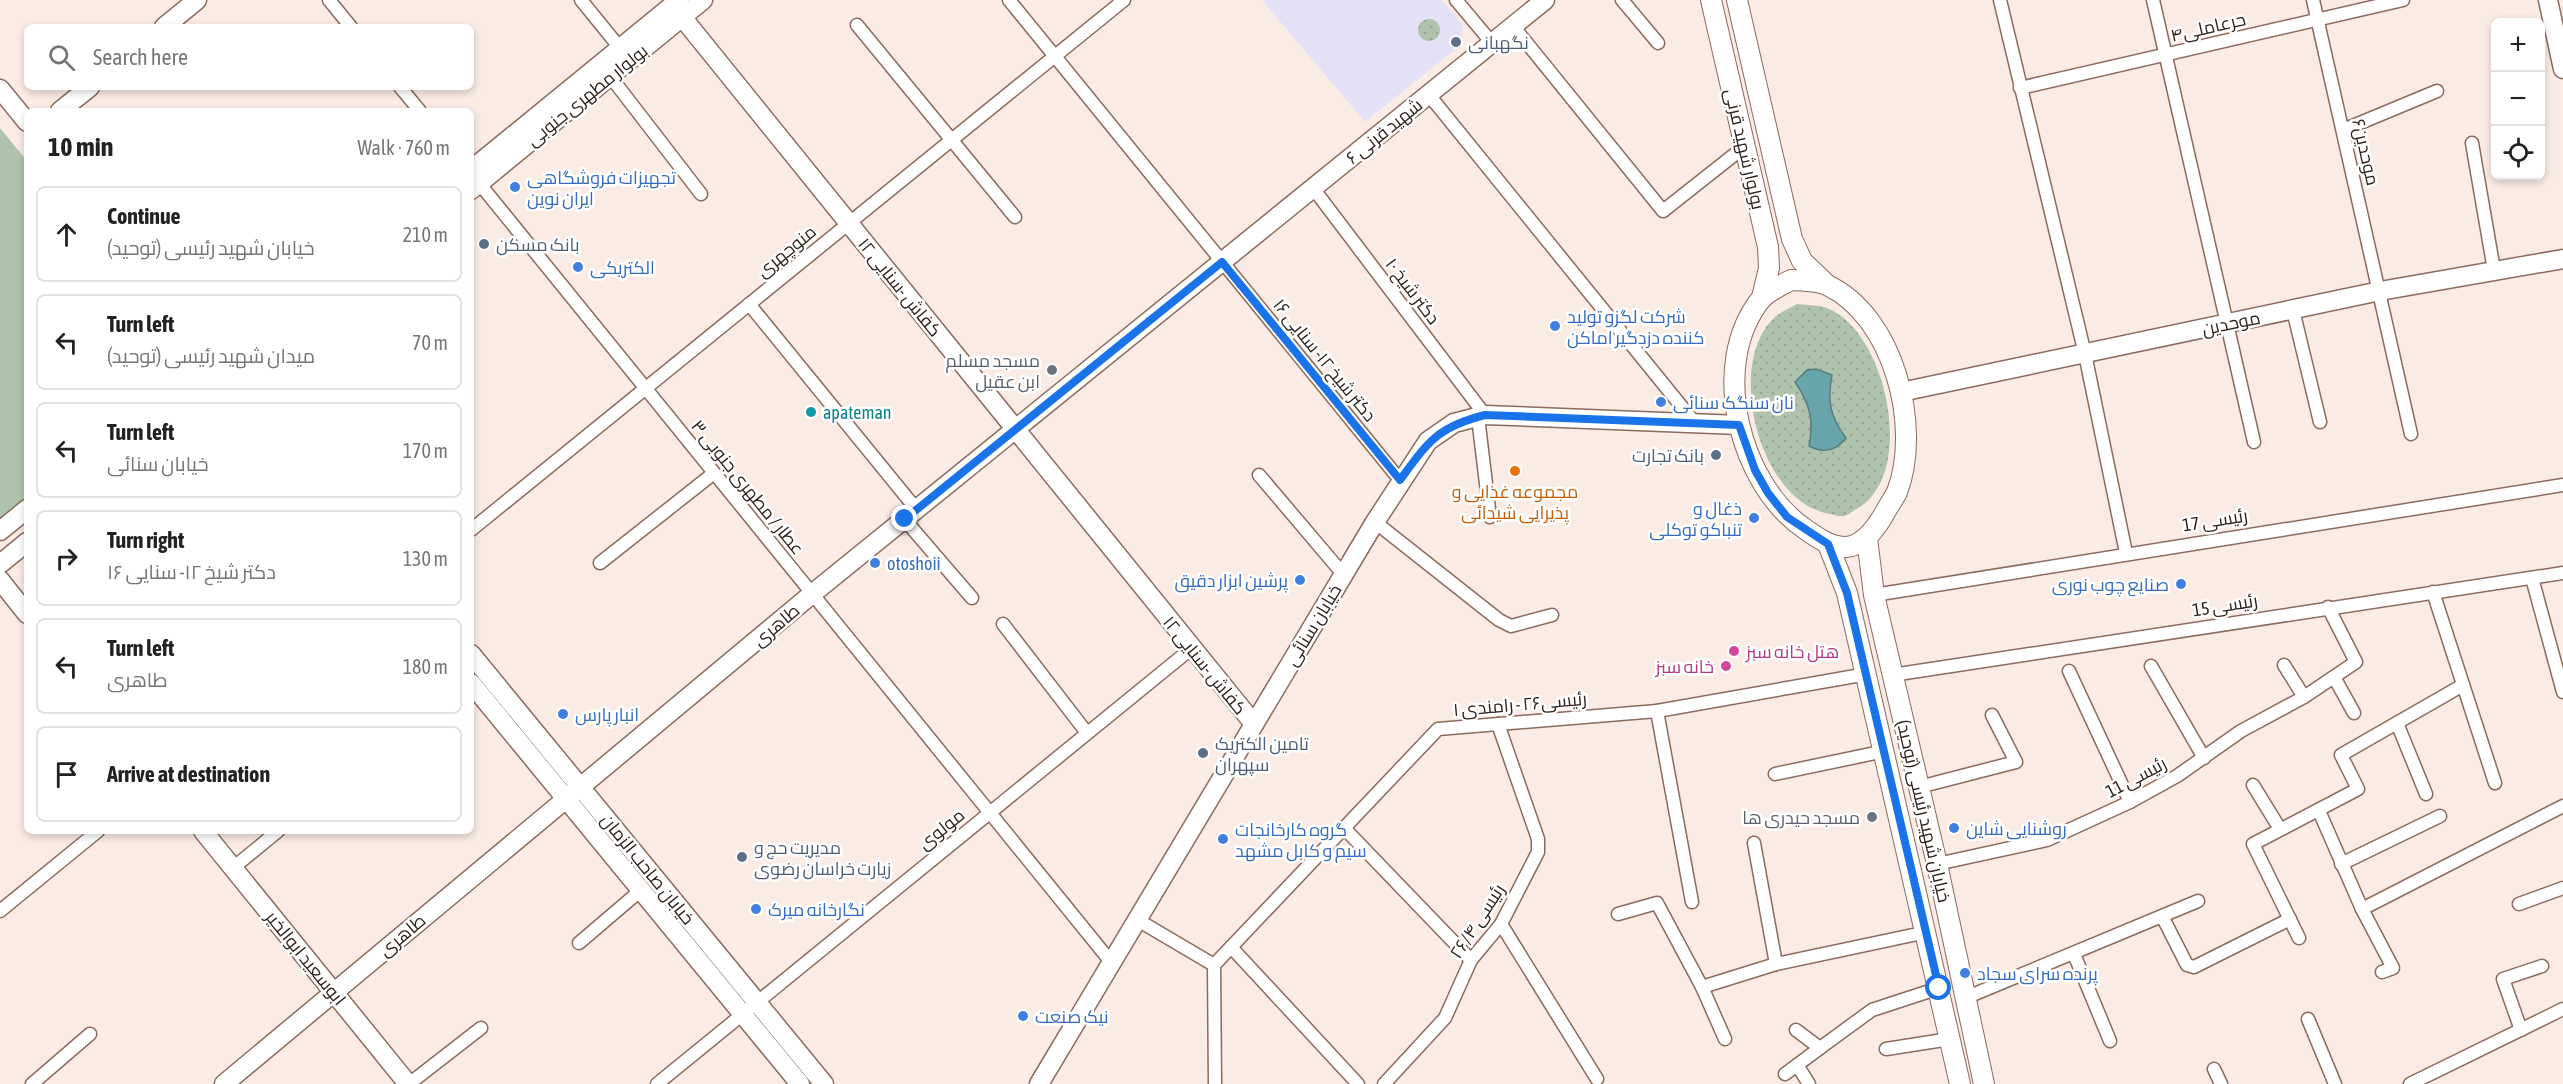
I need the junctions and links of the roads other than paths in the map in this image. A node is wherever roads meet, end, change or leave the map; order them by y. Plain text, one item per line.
1 (197, 0) edge
2 (329, 0) edge
3 (581, 0) edge
4 (703, 0) edge
5 (1009, 0) edge
6 (1124, 0) edge
7 (1456, 0) edge
8 (1545, 0) edge
9 (1622, 0) edge
10 (1711, 0) edge
11 (1737, 0) edge
12 (2000, 0) edge
13 (2153, 0) edge
14 (2313, 0) edge
15 (2403, 0) edge
16 (2548, 0) edge
17 (681, 8) edge
18 (2318, 20) junction
19 (168, 24) edge
20 (349, 24) edge
21 (857, 25) dead end
22 (1513, 26) junction
23 (1658, 43) dead end
24 (1491, 44) junction
25 (620, 48) junction
26 (2165, 55) junction
27 (1054, 56) junction
28 (2563, 69) edge
29 (610, 76) junction
30 (2020, 88) junction
31 (0, 89) edge
32 (86, 90) edge
33 (402, 90) edge
34 (2437, 91) dead end
35 (1429, 94) junction
36 (64, 108) edge
37 (418, 108) edge
38 (24, 118) edge
39 (2343, 130) junction
40 (951, 140) junction
41 (2472, 143) dead end
42 (1744, 147) junction
43 (474, 181) edge
44 (1313, 188) junction
45 (701, 194) dead end
46 (1015, 218) dead end
47 (849, 223) junction
48 (2563, 259) edge
49 (1222, 262) junction
50 (2494, 270) junction
51 (1826, 284) junction
52 (2380, 291) junction
53 (1762, 298) junction
54 (749, 304) junction
55 (2293, 310) junction
56 (2228, 323) junction
57 (2085, 354) junction
58 (645, 388) junction
59 (1901, 392) junction
60 (1481, 416) junction
61 (2320, 422) dead end
62 (1695, 423) junction
63 (1739, 425) junction
64 (1016, 430) junction
65 (2411, 434) dead end
66 (2254, 442) dead end
67 (714, 473) junction
68 (1259, 475) dead end
69 (1400, 480) junction
70 (2563, 484) edge
71 (24, 511) edge
72 (911, 515) junction
73 (1490, 517) dead end
74 (1375, 522) junction
75 (474, 528) edge
76 (0, 531) edge
77 (1867, 538) junction
78 (24, 544) edge
79 (1828, 544) junction
80 (2126, 553) junction
81 (600, 563) dead end
82 (0, 564) edge
83 (2563, 573) edge
84 (1344, 574) junction
85 (2532, 578) junction
86 (0, 580) edge
87 (2433, 592) junction
88 (813, 594) junction
89 (1874, 595) junction
90 (972, 598) dead end
91 (2328, 607) junction
92 (24, 610) edge
93 (1552, 615) dead end
94 (1003, 624) dead end
95 (1192, 648) junction
96 (474, 658) edge
97 (2284, 665) dead end
98 (2151, 666) dead end
99 (2069, 671) dead end
100 (1867, 674) junction
101 (1892, 675) junction
102 (2334, 677) junction
103 (2463, 685) junction
104 (474, 686) edge
105 (2563, 692) edge
106 (2304, 697) junction
107 (1657, 711) junction
108 (2354, 713) dead end
109 (1992, 715) dead end
110 (2397, 723) junction
111 (1254, 724) junction
112 (1498, 724) junction
113 (1087, 733) junction
114 (1886, 751) junction
115 (2204, 758) junction
116 (1775, 774) dead end
117 (2495, 783) dead end
118 (2253, 785) dead end
119 (1919, 787) junction
120 (573, 793) junction
121 (2426, 794) dead end
122 (2130, 802) junction
123 (2563, 806) edge
124 (2319, 811) junction
125 (989, 813) junction
126 (2440, 816) dead end
127 (1344, 828) junction
128 (2280, 828) junction
129 (94, 834) edge
130 (205, 834) edge
131 (274, 834) edge
132 (1754, 843) dead end
133 (1937, 864) junction
134 (2341, 864) junction
135 (233, 868) junction
136 (2563, 888) edge
137 (641, 890) junction
138 (2198, 900) dead end
139 (1692, 902) dead end
140 (2519, 904) dead end
141 (2362, 909) junction
142 (0, 911) edge
143 (1618, 914) dead end
144 (2162, 916) junction
145 (1136, 919) junction
146 (2290, 919) junction
147 (1501, 924) junction
148 (1927, 932) junction
149 (2299, 938) dead end
150 (579, 943) dead end
151 (1231, 947) junction
152 (2074, 954) junction
153 (1471, 960) junction
154 (1111, 962) junction
155 (1776, 964) junction
156 (1214, 965) junction
157 (2542, 966) dead end
158 (2382, 972) dead end
159 (1702, 987) junction
160 (1939, 988) junction
161 (334, 993) junction
162 (1965, 998) junction
163 (749, 1007) junction
164 (2563, 1009) edge
165 (2308, 1019) dead end
166 (481, 1028) dead end
167 (1796, 1030) dead end
168 (2521, 1030) junction
169 (90, 1034) dead end
170 (1725, 1039) dead end
171 (1950, 1039) junction
172 (2110, 1041) dead end
173 (1820, 1048) junction
174 (1886, 1049) dead end
175 (1797, 1065) junction
176 (2214, 1069) dead end
177 (1785, 1074) dead end
178 (1597, 1079) dead end
179 (32, 1084) edge
180 (224, 1084) edge
181 (409, 1084) edge
182 (657, 1084) edge
183 (800, 1084) edge
184 (824, 1084) edge
185 (1039, 1084) edge
186 (1215, 1084) edge
187 (1358, 1084) edge
188 (1384, 1084) edge
189 (1809, 1084) edge
190 (1960, 1084) edge
191 (1984, 1084) edge
192 (2220, 1084) edge
193 (2335, 1084) edge
194 (2410, 1084) edge

1 - 19 street
2 - 20 street
3 - 25 street
4 - 17 street, بولوار مطهری جنوبی
5 - 27 street, دکتر شیخ ۱۲- سنایی ۱۶
6 - 27 street, منوچهری
7 - 24 street
8 - 22 street, شهید قرنی ۶
9 - 23 street
10 - 42 main road, بولوار شهید قرنی
11 - 51 main road, بولوار شهید قرنی
12 - 30 street
13 - 26 street
14 - 18 street, موحدین۶
15 - 18 street, حرعاملی۴
16 - 28 street
17 - 25 street, بولوار مطهری جنوبی
17 - 29 street, بولوار مطهری جنوبی
17 - 47 street, کفاش -سنایی ۱۲
18 - 26 street, حرعاملی۴
18 - 39 street, موحدین۶
21 - 40 street
22 - 24 street, شهید قرنی ۶
22 - 42 street
24 - 35 street, شهید قرنی ۶
25 - 43 street, بولوار مطهری جنوبی
26 - 30 street, حرعاملی۴
26 - 56 street
27 - 40 street, منوچهری
27 - 49 street, دکتر شیخ ۱۲- سنایی ۱۶
29 - 43 street, بولوار مطهری جنوبی
29 - 45 street
30 - 57 street
31 - 38 street
32 - 36 street
33 - 37 street
34 - 39 street
35 - 44 street, شهید قرنی ۶
35 - 62 street
39 - 52 street, موحدین۶
40 - 46 street
40 - 47 street, منوچهری
41 - 50 street
42 - 53 main road, بولوار شهید قرنی
43 - 58 street, عطار / مطهری جنوبی ۳
44 - 49 street, شهید قرنی ۶
44 - 60 street, دکتر شیخ ۱۰
47 - 54 street, منوچهری
47 - 64 street, کفاش -سنایی ۱۲
48 - 50 street, موحدین
49 - 64 street, طاهری
49 - 69 street, دکتر شیخ ۱۲- سنایی ۱۶
50 - 52 street, موحدین
51 - 53 main road
51 - 59 main road, بولوار شهید قرنی
52 - 55 street, موحدین
52 - 65 street, موحدین۶
53 - 63 main road
54 - 58 street, منوچهری
54 - 72 street
55 - 56 street, موحدین
55 - 61 street
56 - 57 street, موحدین
56 - 66 street
57 - 59 street, موحدین
57 - 80 street
58 - 67 street, عطار / مطهری جنوبی ۳
58 - 75 street, منوچهری
59 - 77 main road, بولوار شهید قرنی
60 - 62 street, خیابان سنائی
60 - 69 street, خیابان سنائی
60 - 73 street
62 - 63 street, خیابان سنائی
63 - 79 main road
64 - 72 street, طاهری
64 - 95 street, کفاش -سنایی ۱۲
67 - 81 street
67 - 88 street, عطار / مطهری جنوبی ۳
68 - 84 street
69 - 74 street, خیابان سنائی
70 - 80 street, رئیسی 17
71 - 76 street
72 - 88 street, طاهری
72 - 90 street
74 - 84 street, خیابان سنائی
74 - 93 street
77 - 79 main road
77 - 89 main road, خیابان شهید رئیسی (توحید)
78 - 82 street
79 - 100 main road, خیابان شهید رئیسی (توحید)
80 - 89 street, رئیسی 17
83 - 85 street, رئیسی 15
84 - 111 street, خیابان سنائی
85 - 87 street, رئیسی 15
85 - 105 street
86 - 92 street
87 - 91 street, رئیسی 15
87 - 103 street
88 - 120 street, طاهری
88 - 125 street, عطار / مطهری جنوبی ۳
89 - 101 main road, خیابان شهید رئیسی (توحید)
91 - 101 street, رئیسی 15
91 - 102 street, رئیسی 11
94 - 113 street
95 - 111 street, کفاش -سنایی ۱۲
95 - 113 street, مولوی
96 - 120 street, خیابان صاحب الزمان
97 - 106 street
98 - 115 street
99 - 122 street
100 - 107 street, رئیسی۲۶ - رامندی ۱
100 - 114 main road, خیابان شهید رئیسی (توحید)
101 - 119 main road, خیابان شهید رئیسی (توحید)
102 - 106 street, رئیسی 11
102 - 108 street
103 - 110 street
103 - 117 street
104 - 120 street, خیابان صاحب الزمان
106 - 115 street, رئیسی 11
107 - 112 street, رئیسی۲۶ - رامندی ۱
107 - 139 street
109 - 119 street
110 - 121 street
110 - 124 street
111 - 145 street, خیابان سنائی
112 - 127 street, رئیسی۲۶ - رامندی ۱
112 - 147 street, رئیسی ۲۶/۴
113 - 125 street, مولوی
114 - 116 street
114 - 148 main road, خیابان شهید رئیسی (توحید)
115 - 122 street, رئیسی 11
118 - 128 street
119 - 133 main road, خیابان شهید رئیسی (توحید)
120 - 137 street, خیابان صاحب الزمان
120 - 161 street, طاهری
120 - 163 street, خیابان صاحب الزمان
122 - 133 street, رئیسی 11
123 - 141 street
124 - 128 street
124 - 134 street
125 - 154 street, عطار / مطهری جنوبی ۳
125 - 163 street, مولوی
126 - 134 street
127 - 151 street, رئیسی۲۶ - رامندی ۱
127 - 153 street
128 - 146 street
129 - 142 street
130 - 135 street, ابوسعید ابوالخیر
131 - 135 street
132 - 155 street
133 - 162 main road, خیابان شهید رئیسی (توحید)
134 - 141 street
135 - 161 street, ابوسعید ابوالخیر
136 - 140 street
137 - 150 street
137 - 163 street, خیابان صاحب الزمان
138 - 144 street
141 - 158 street
143 - 159 street
144 - 146 street
144 - 152 street
145 - 154 street, خیابان سنائی
145 - 156 street
146 - 149 street
147 - 153 street, رئیسی ۲۶/۴
147 - 178 street
148 - 155 street
148 - 160 main road, خیابان شهید رئیسی (توحید)
151 - 156 street, رئیسی۲۶ - رامندی ۱
151 - 187 street
152 - 162 street
152 - 172 street
153 - 188 street, رئیسی ۲۶/۴
154 - 185 street, خیابان سنائی
155 - 159 street
156 - 186 street
157 - 168 street
159 - 170 street
160 - 171 main road, خیابان شهید رئیسی (توحید)
160 - 173 street
161 - 180 street, طاهری
161 - 181 street, ابوسعید ابوالخیر
162 - 191 main road, خیابان شهید رئیسی (توحید)
163 - 182 street, مولوی
163 - 183 street, خیابان صاحب الزمان
163 - 184 street, خیابان صاحب الزمان
164 - 168 street
165 - 193 street
166 - 181 street
167 - 173 street
168 - 194 street
169 - 179 street
171 - 174 street
171 - 190 main road, خیابان شهید رئیسی (توحید)
173 - 175 street
175 - 177 street
175 - 189 street
176 - 192 street

